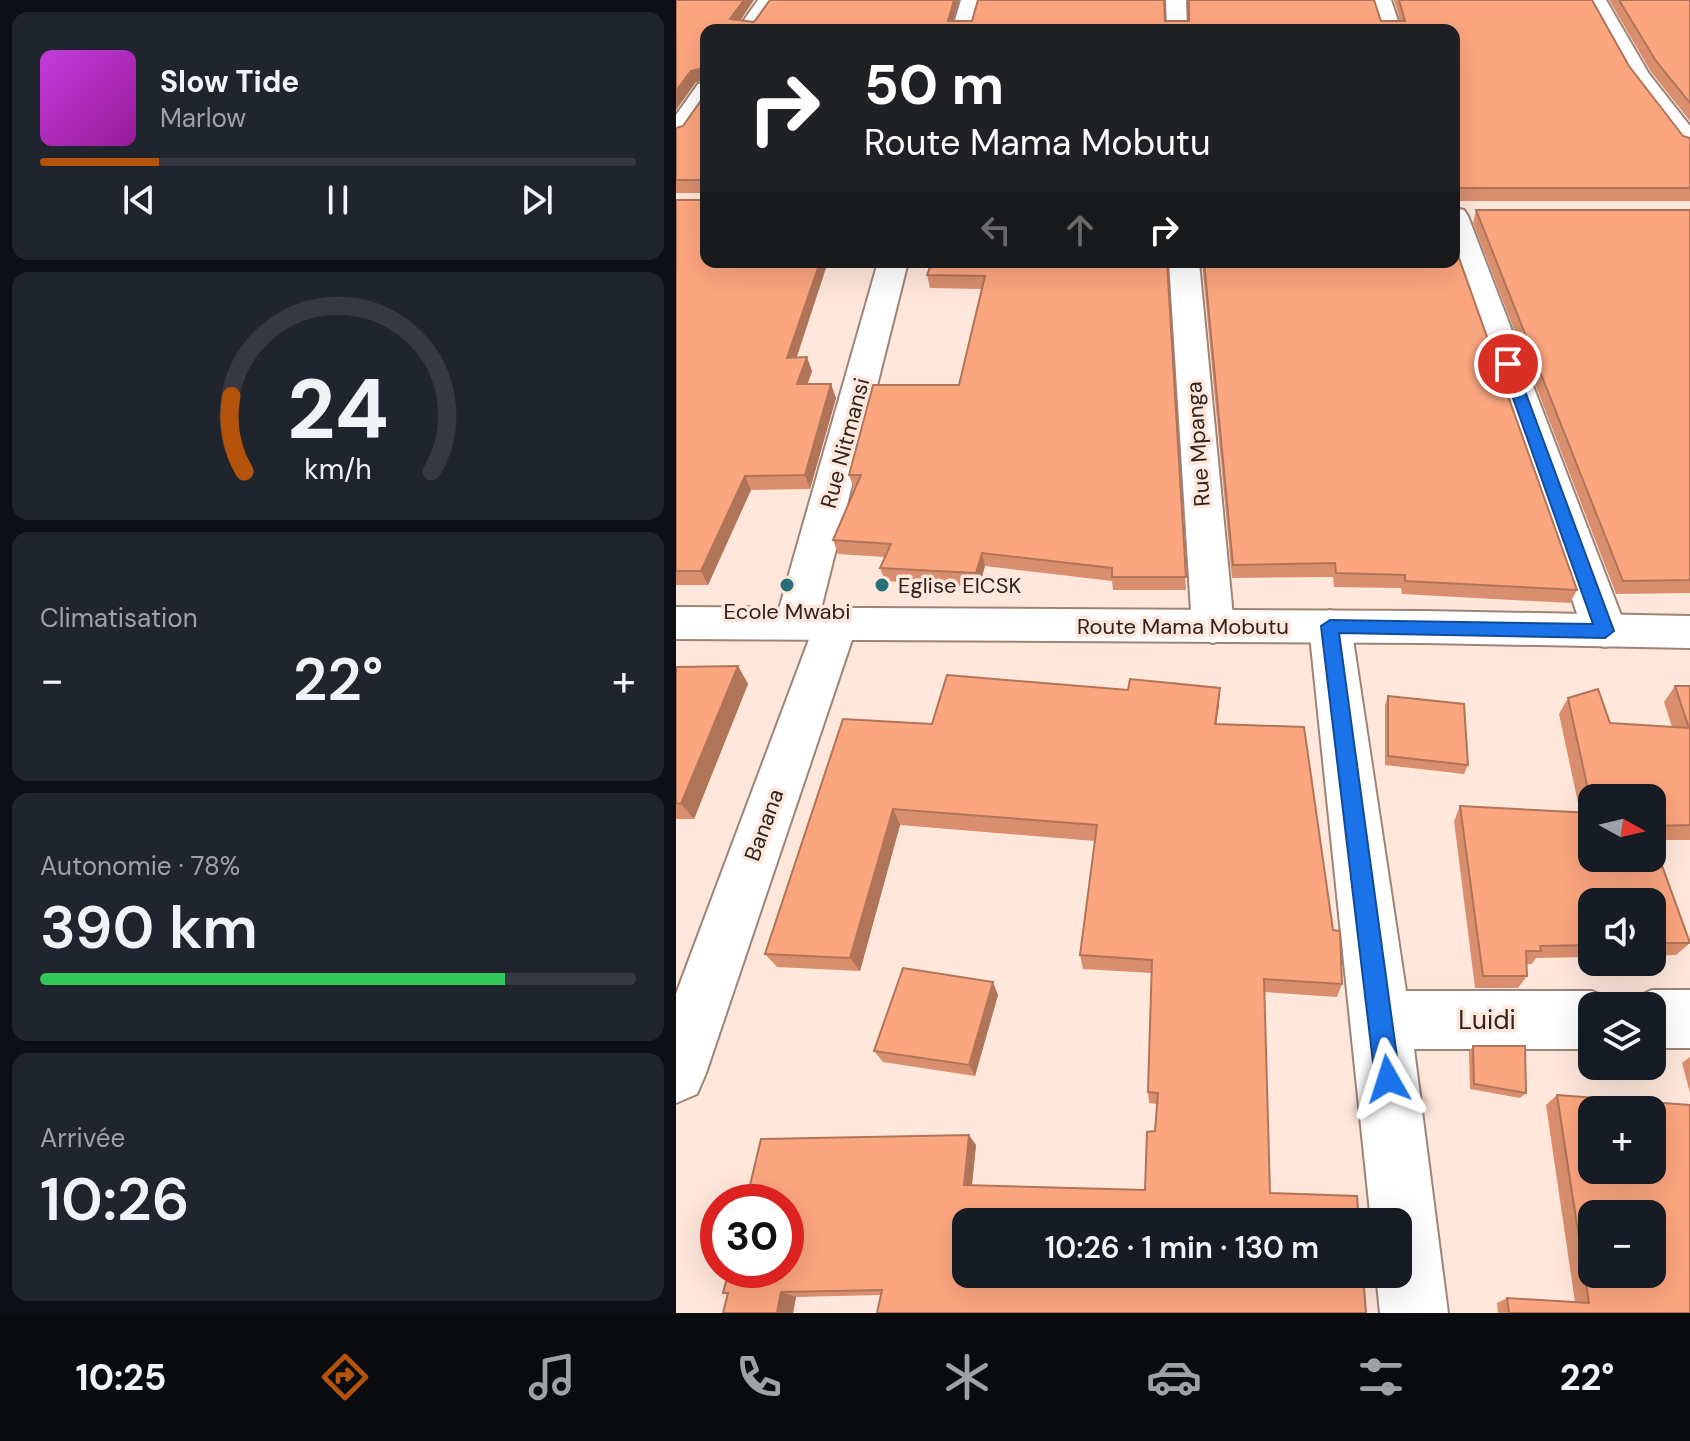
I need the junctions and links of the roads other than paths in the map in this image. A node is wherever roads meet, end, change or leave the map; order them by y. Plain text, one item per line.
1 (768, 0) edge
2 (971, 0) edge
3 (1176, 0) edge
4 (1381, 0) edge
5 (1596, 0) edge
6 (751, 24) edge
7 (964, 24) edge
8 (1177, 24) edge
9 (1389, 24) edge
10 (700, 98) edge
11 (676, 132) edge
12 (1690, 142) edge
13 (1464, 213) edge
14 (892, 268) edge
15 (1184, 268) edge
16 (676, 623) edge
17 (816, 624) junction
18 (1330, 626) junction
19 (1213, 627) junction
20 (1605, 631) junction
21 (1690, 632) edge
22 (1666, 1019) edge
23 (1690, 1019) edge
24 (1381, 1020) junction
25 (1578, 1020) edge
26 (682, 1041) edge
27 (1414, 1313) edge

1 - 6 street
2 - 7 street
3 - 8 street
4 - 9 street
5 - 12 street
10 - 11 street
13 - 20 street
14 - 17 street, Rue Nitmansi
15 - 19 street, Rue Mpanga
16 - 17 street, Route Mama Mobutu
17 - 19 street, Route Mama Mobutu
17 - 26 street, Banana
18 - 19 street, Route Mama Mobutu
18 - 20 street, Route Mama Mobutu
18 - 24 street
20 - 21 street, Route Mama Mobutu
22 - 23 street
24 - 25 street, Luidi
24 - 27 street

